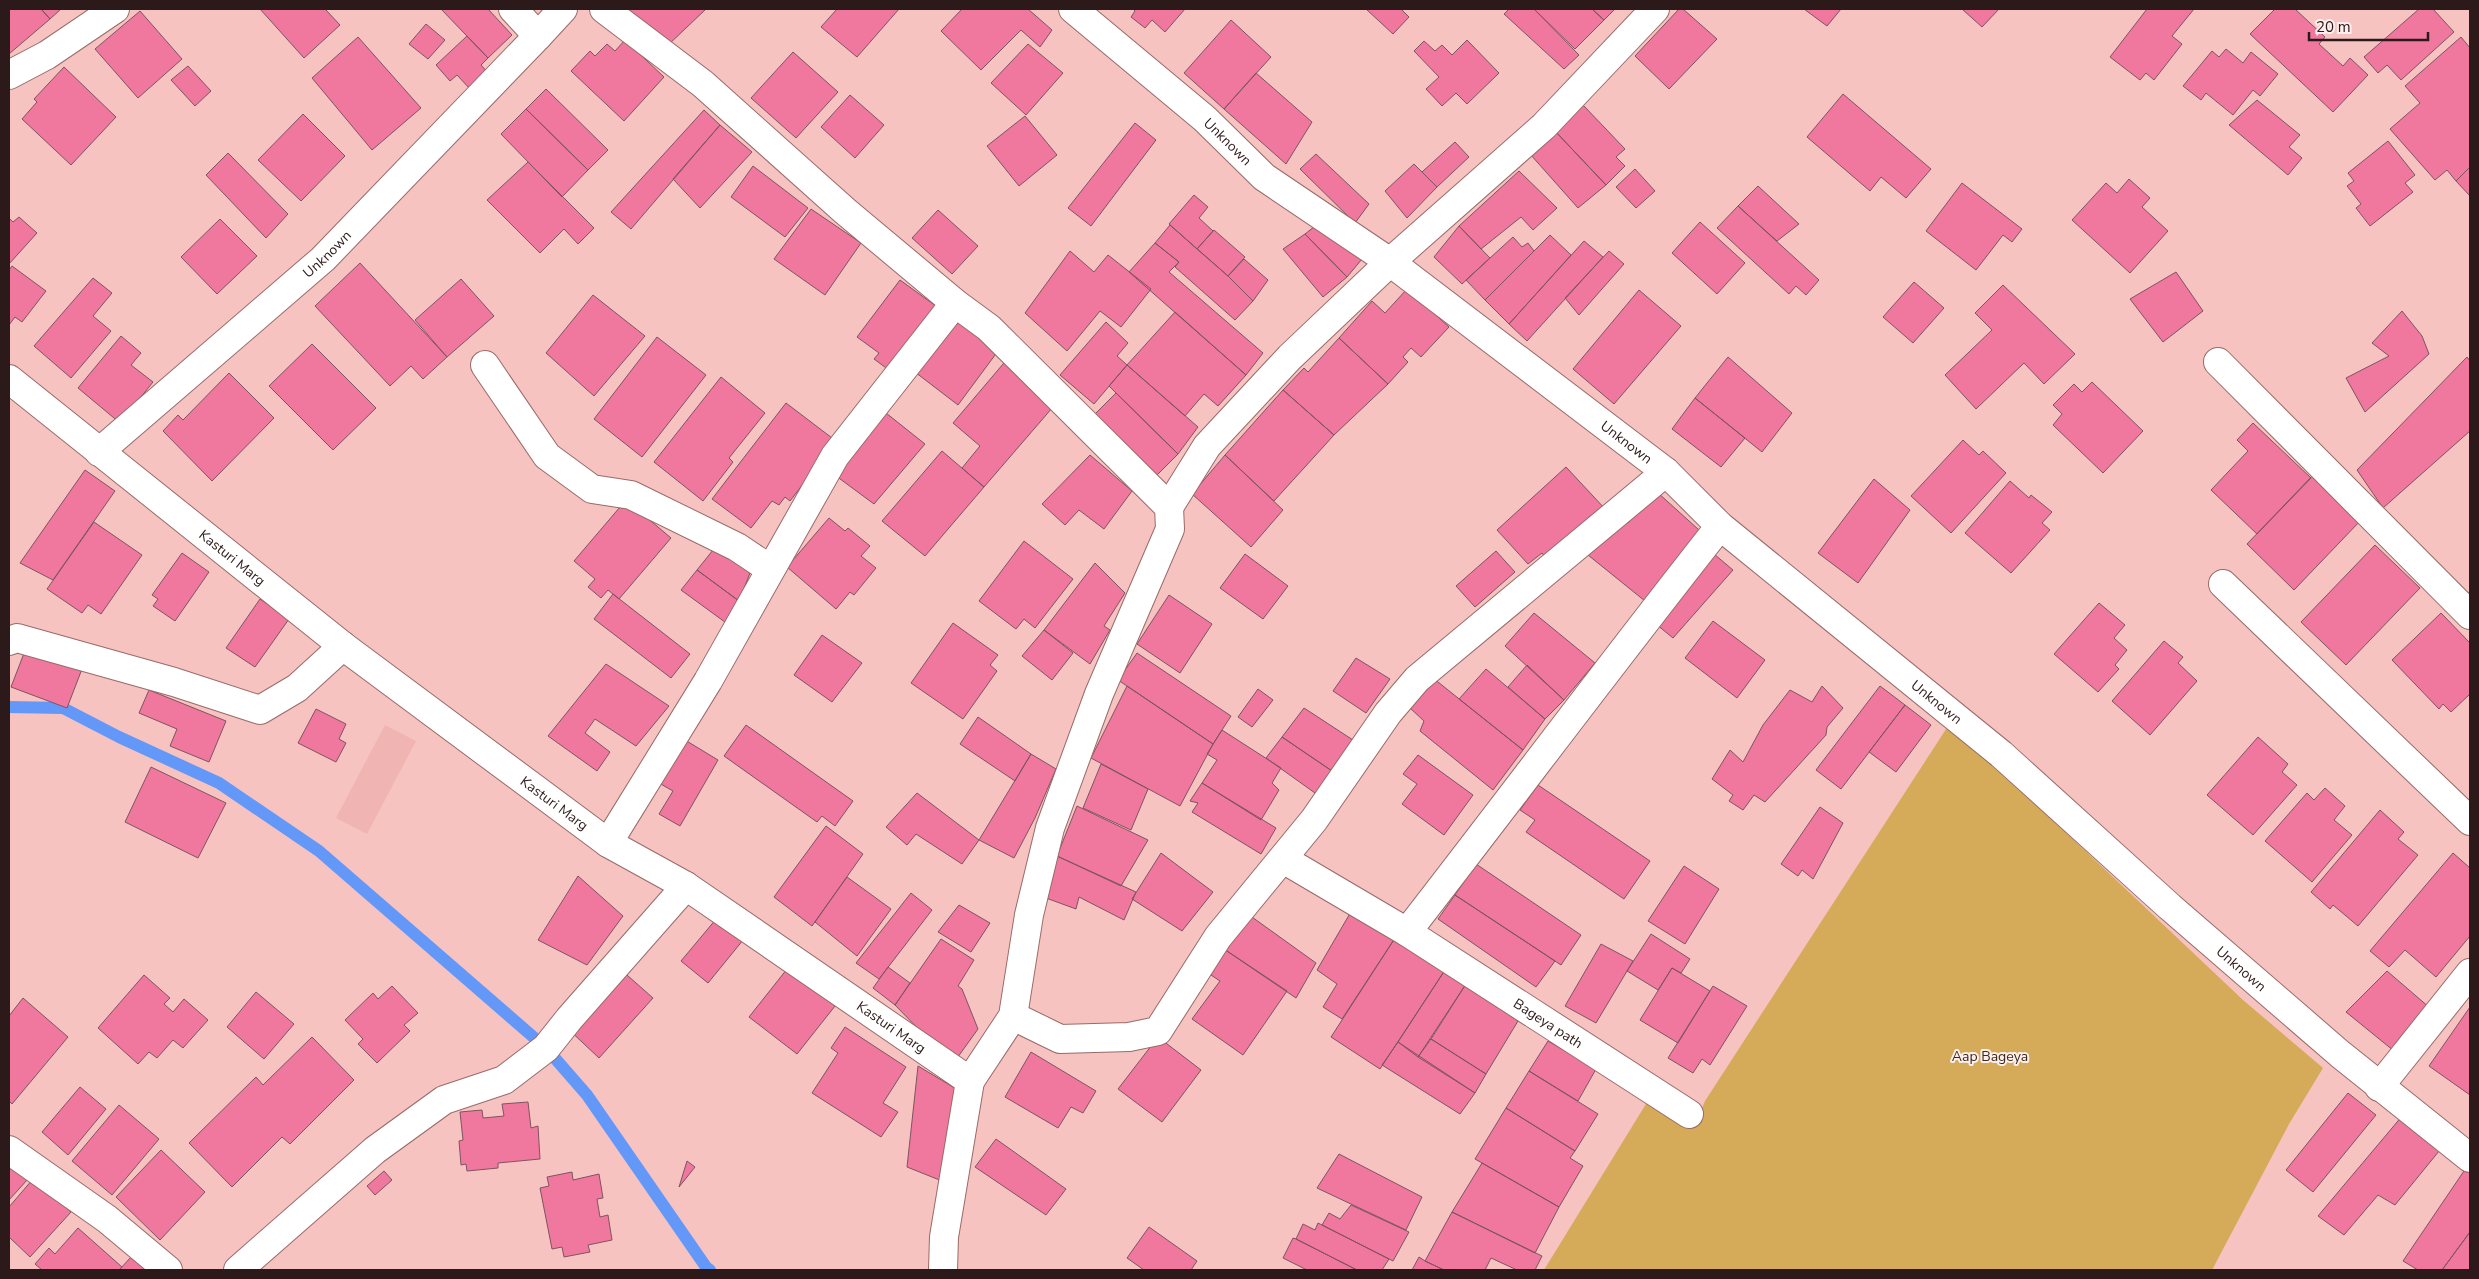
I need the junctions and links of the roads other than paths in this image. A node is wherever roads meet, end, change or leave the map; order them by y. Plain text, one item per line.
1 (115, 9) edge
2 (513, 9) edge
3 (563, 9) edge
4 (604, 9) edge
5 (1073, 9) edge
6 (1655, 9) edge
7 (538, 36) junction
8 (9, 75) edge
9 (1390, 262) junction
10 (955, 303) junction
11 (2218, 362) dead end
12 (486, 365) dead end
13 (9, 379) edge
14 (99, 452) junction
15 (1666, 472) junction
16 (1169, 507) junction
17 (1720, 526) junction
18 (770, 569) junction
19 (2223, 584) dead end
20 (2470, 615) edge
21 (9, 642) edge
22 (343, 646) junction
23 (2470, 821) edge
24 (608, 843) junction
25 (1283, 859) junction
26 (686, 886) junction
27 (1407, 932) junction
28 (2470, 973) edge
29 (1012, 1016) junction
30 (970, 1081) junction
31 (2379, 1087) junction
32 (1689, 1114) dead end
33 (9, 1150) edge
34 (2470, 1158) edge
35 (168, 1270) edge
36 (238, 1270) edge
37 (943, 1270) edge

1 - 8 street
2 - 7 street
3 - 7 street, Unknown
4 - 10 street
5 - 9 street, Unknown
6 - 9 street
7 - 14 street, Unknown
9 - 15 street, Unknown
9 - 16 street
10 - 16 street
10 - 18 street
11 - 20 street
12 - 18 street
13 - 14 street, Kasturi Marg
14 - 22 street, Kasturi Marg
15 - 17 street, Unknown
15 - 25 street
16 - 29 street
17 - 27 street
17 - 31 street, Unknown
18 - 24 street
19 - 23 street
21 - 22 street
22 - 24 street, Kasturi Marg
24 - 26 street, Kasturi Marg
25 - 27 street, Bageya path
25 - 29 street
26 - 30 street, Kasturi Marg
26 - 36 street
27 - 32 street, Bageya path
28 - 31 street
29 - 30 street
30 - 37 street
31 - 34 street, Unknown
33 - 35 street

